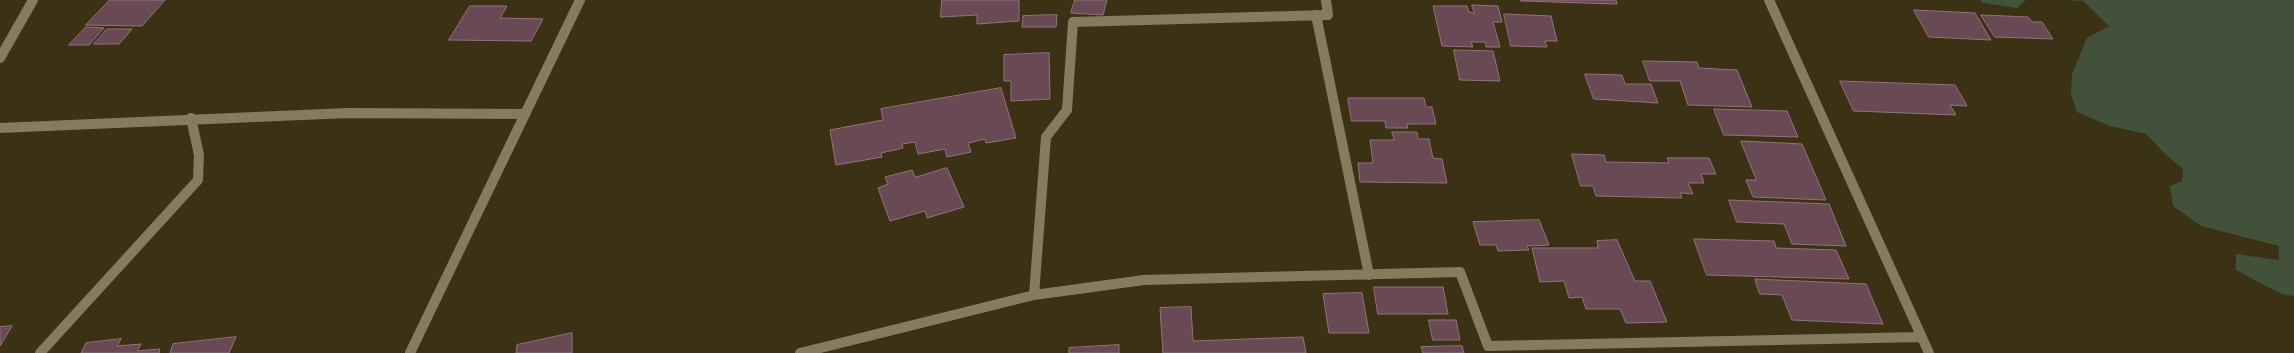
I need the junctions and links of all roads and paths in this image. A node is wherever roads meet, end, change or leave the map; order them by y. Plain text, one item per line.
1 (33, 0) edge
2 (580, 0) edge
3 (1326, 0) edge
4 (1769, 0) edge
5 (1316, 15) junction
6 (0, 58) edge
7 (525, 114) junction
8 (191, 118) junction
9 (0, 128) edge
10 (1369, 275) junction
11 (1034, 295) junction
12 (1922, 338) junction
13 (40, 353) edge
14 (410, 353) edge
15 (800, 353) edge
16 (1929, 353) edge

1 - 6 street
2 - 7 street
3 - 5 street
4 - 12 street
5 - 10 street
5 - 11 street
7 - 8 street
7 - 14 street
8 - 9 street
8 - 13 street
10 - 11 street
10 - 12 street
11 - 15 street
12 - 16 street

